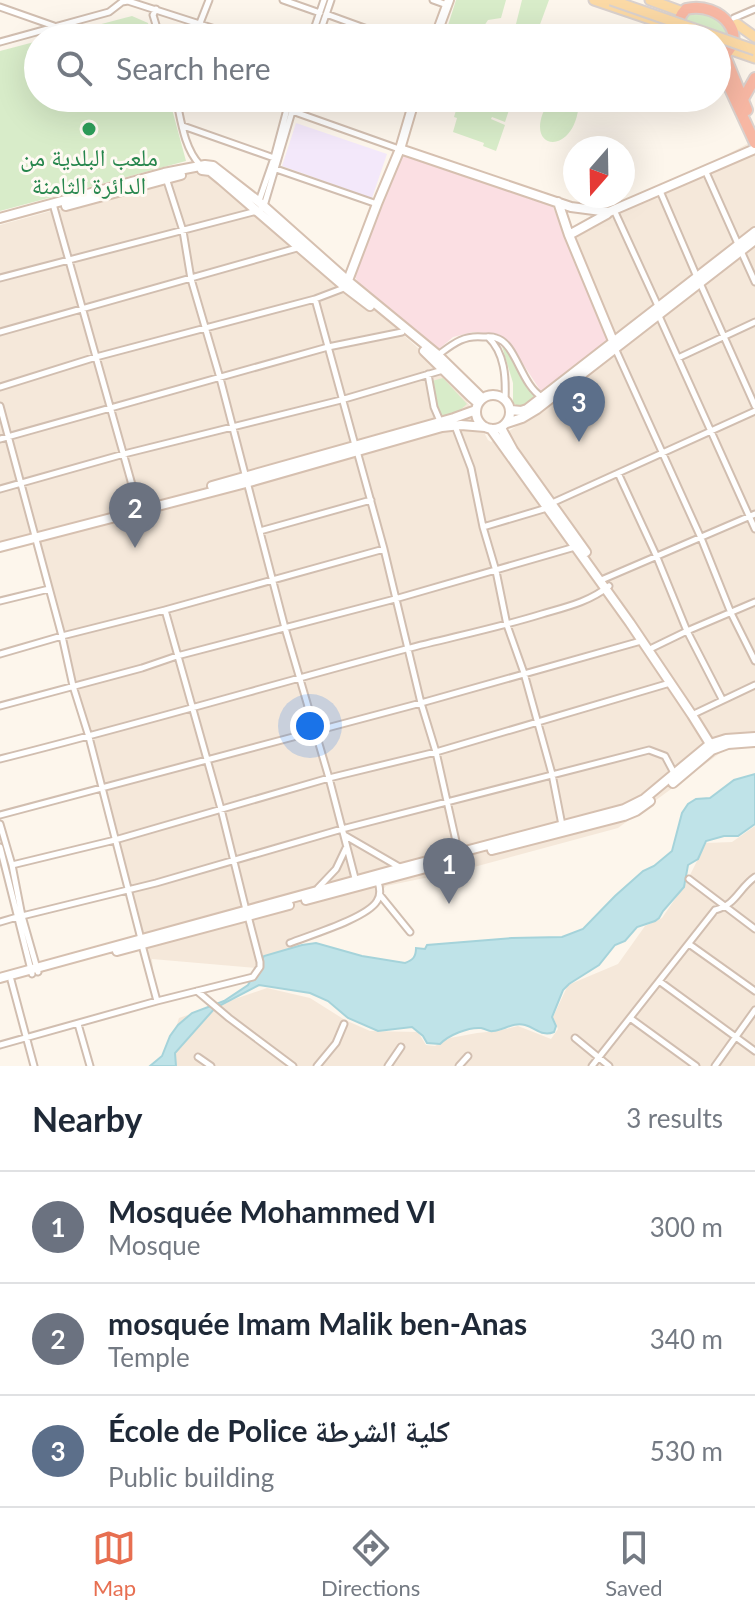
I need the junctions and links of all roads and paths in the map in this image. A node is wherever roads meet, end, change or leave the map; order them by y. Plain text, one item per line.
1 (11, 0) edge
2 (128, 0) edge
3 (209, 0) edge
4 (283, 0) edge
5 (324, 0) edge
6 (331, 0) edge
7 (433, 0) edge
8 (594, 0) edge
9 (611, 0) edge
10 (629, 0) edge
11 (650, 0) edge
12 (709, 0) edge
13 (448, 2) edge
14 (686, 6) edge
15 (0, 7) edge
16 (156, 8) junction
17 (8, 9) junction
18 (755, 9) edge
19 (323, 14) junction
20 (736, 21) junction
21 (200, 23) junction
22 (49, 24) edge
23 (63, 24) edge
24 (156, 24) edge
25 (203, 24) edge
26 (318, 24) edge
27 (321, 24) edge
28 (352, 24) edge
29 (440, 24) edge
30 (659, 24) edge
31 (678, 24) edge
32 (685, 24) edge
33 (693, 24) edge
34 (24, 35) edge
35 (755, 37) edge
36 (731, 38) edge
37 (731, 39) edge
38 (0, 42) edge
39 (731, 46) edge
40 (755, 47) edge
41 (731, 58) edge
42 (755, 58) edge
43 (731, 74) edge
44 (755, 78) edge
45 (731, 91) edge
46 (743, 99) junction
47 (180, 112) edge
48 (288, 112) edge
49 (288, 112) edge
50 (297, 112) edge
51 (410, 112) edge
52 (183, 126) junction
53 (755, 127) edge
54 (755, 146) edge
55 (400, 149) junction
56 (274, 158) junction
57 (200, 166) junction
58 (276, 169) junction
59 (705, 170) junction
60 (165, 176) junction
61 (659, 190) junction
62 (558, 202) junction
63 (377, 204) junction
64 (54, 206) junction
65 (257, 208) junction
66 (612, 211) junction
67 (0, 221) edge
68 (183, 231) junction
69 (755, 232) edge
70 (569, 235) junction
71 (755, 240) edge
72 (298, 247) junction
73 (740, 248) junction
74 (70, 259) junction
75 (0, 278) edge
76 (191, 279) junction
77 (698, 280) junction
78 (755, 282) edge
79 (347, 284) junction
80 (315, 299) junction
81 (82, 309) junction
82 (658, 311) junction
83 (755, 322) edge
84 (205, 329) junction
85 (0, 332) edge
86 (402, 332) junction
87 (723, 336) junction
88 (487, 337) junction
89 (614, 344) junction
90 (328, 347) junction
91 (438, 355) junction
92 (96, 357) junction
93 (678, 358) junction
94 (444, 369) junction
95 (428, 374) junction
96 (220, 378) junction
97 (0, 387) edge
98 (542, 397) junction
99 (505, 399) junction
100 (341, 400) junction
101 (479, 404) junction
102 (0, 406) edge
103 (112, 408) junction
104 (755, 409) edge
105 (511, 410) junction
106 (440, 421) junction
107 (232, 426) junction
108 (455, 426) junction
109 (496, 427) junction
110 (711, 432) junction
111 (8, 436) junction
112 (0, 439) edge
113 (356, 447) junction
114 (124, 454) junction
115 (662, 454) junction
116 (618, 473) junction
117 (245, 479) junction
118 (21, 483) junction
119 (0, 489) edge
120 (371, 500) junction
121 (138, 506) junction
122 (549, 506) junction
123 (752, 515) edge
124 (483, 527) junction
125 (755, 529) edge
126 (259, 531) junction
127 (35, 535) junction
128 (701, 538) junction
129 (0, 544) edge
130 (575, 547) junction
131 (384, 549) junction
132 (656, 555) junction
133 (496, 571) junction
134 (273, 580) junction
135 (604, 584) junction
136 (49, 589) junction
137 (395, 599) junction
138 (0, 601) edge
139 (755, 602) edge
140 (165, 610) junction
141 (731, 613) junction
142 (507, 625) junction
143 (285, 628) junction
144 (687, 631) junction
145 (62, 636) junction
146 (641, 641) junction
147 (652, 648) junction
148 (407, 649) junction
149 (0, 654) edge
150 (177, 656) junction
151 (755, 661) edge
152 (524, 673) junction
153 (300, 679) junction
154 (670, 683) junction
155 (755, 685) edge
156 (73, 686) junction
157 (722, 699) junction
158 (421, 703) junction
159 (0, 706) edge
160 (193, 708) junction
161 (696, 713) junction
162 (537, 722) junction
163 (315, 730) junction
164 (89, 737) junction
165 (755, 739) edge
166 (715, 745) junction
167 (436, 752) junction
168 (0, 759) edge
169 (207, 760) junction
170 (552, 774) junction
171 (675, 774) junction
172 (329, 778) junction
173 (102, 789) junction
174 (448, 801) junction
175 (221, 809) junction
176 (0, 815) edge
177 (0, 824) edge
178 (562, 825) junction
179 (343, 831) junction
180 (115, 840) junction
181 (0, 847) edge
182 (347, 847) junction
183 (460, 856) junction
184 (233, 861) junction
185 (6, 866) edge
186 (401, 868) junction
187 (755, 877) edge
188 (689, 879) dead end
189 (378, 881) junction
190 (357, 884) junction
191 (129, 889) junction
192 (314, 892) junction
193 (379, 894) junction
194 (727, 907) junction
195 (261, 909) junction
196 (247, 913) junction
197 (19, 916) junction
198 (0, 922) edge
199 (755, 929) edge
200 (410, 932) dead end
201 (141, 942) junction
202 (290, 943) dead end
203 (689, 944) junction
204 (34, 971) junction
205 (11, 980) junction
206 (0, 981) edge
207 (659, 981) junction
208 (197, 991) junction
209 (755, 991) edge
210 (157, 1001) junction
211 (755, 1010) edge
212 (630, 1018) junction
213 (78, 1024) junction
214 (344, 1024) dead end
215 (735, 1037) junction
216 (27, 1038) junction
217 (575, 1038) dead end
218 (0, 1045) edge
219 (401, 1047) dead end
220 (755, 1051) edge
221 (468, 1056) dead end
222 (198, 1057) dead end
223 (598, 1058) junction
224 (34, 1066) edge
225 (90, 1066) edge
226 (211, 1066) edge
227 (293, 1066) edge
228 (317, 1066) edge
229 (388, 1066) edge
230 (459, 1066) edge
231 (592, 1066) edge
232 (609, 1066) edge
233 (696, 1066) edge
234 (715, 1066) edge

1 - 17 street
2 - 16 street
2 - 23 street
3 - 21 street
4 - 19 street
5 - 19 street
6 - 19 street
7 - 13 street
8 - 30 main road
9 - 32 main road, bridge
10 - 33 main road, bridge
11 - 14 main road
12 - 14 highway
12 - 20 highway
13 - 29 street
14 - 31 highway
15 - 17 street
16 - 21 street
16 - 24 street
17 - 22 street
18 - 20 street
19 - 26 street
19 - 27 street
19 - 28 street
20 - 35 main road
20 - 39 highway
21 - 25 street
34 - 38 street
36 - 40 main road, bridge
37 - 40 main road, bridge
41 - 42 main road
43 - 46 highway
44 - 46 highway
45 - 54 highway
46 - 53 highway
47 - 52 street
48 - 56 street
49 - 58 street
50 - 55 street
51 - 55 street
52 - 56 street
52 - 57 street
54 - 59 street
55 - 62 street
55 - 63 street
56 - 65 street
57 - 60 street
57 - 65 street
58 - 63 street
58 - 65 street
59 - 61 street
59 - 73 street
60 - 64 street
60 - 65 street
60 - 68 street
61 - 66 street
61 - 77 street
62 - 66 street
62 - 70 street
63 - 79 street
64 - 67 street
64 - 74 street
65 - 68 street
65 - 72 street
65 - 79 street
66 - 70 street
66 - 82 street
68 - 74 street
68 - 76 street
69 - 73 street
70 - 89 street
71 - 73 street
72 - 76 street
72 - 79 street
73 - 77 street
73 - 78 street
74 - 75 street
74 - 81 street
76 - 81 street
76 - 84 street
77 - 82 street
77 - 87 street
79 - 80 street
79 - 86 street
79 - 91 street
80 - 84 street
80 - 90 street
81 - 85 street
81 - 92 street
82 - 89 street
82 - 93 street
83 - 87 street
84 - 92 street
84 - 96 street
86 - 90 street
86 - 94 street
87 - 93 street
87 - 104 street
88 - 91 street
88 - 98 street
88 - 99 street
89 - 98 street
89 - 109 street
89 - 115 street
90 - 96 street
90 - 100 street
91 - 101 street
92 - 97 street
92 - 103 street
93 - 110 street
94 - 95 street
94 - 101 street
95 - 100 street
95 - 106 street
96 - 103 street
96 - 107 street
98 - 105 street
99 - 101 street
99 - 105 street
100 - 107 street
100 - 113 street
101 - 106 street
101 - 109 street
102 - 111 street
103 - 111 street
103 - 114 street
104 - 110 street
105 - 109 street
106 - 113 street
107 - 114 street
107 - 117 street
108 - 109 street
108 - 113 street
108 - 124 street
109 - 122 street
110 - 115 street
110 - 123 street
111 - 112 street
111 - 118 street
113 - 117 street
113 - 120 street
114 - 118 street
114 - 121 street
115 - 116 street
115 - 128 street
116 - 122 street
116 - 132 street
117 - 121 street
117 - 126 street
117 - 127 street
118 - 119 street
118 - 127 street
120 - 126 street
120 - 131 street
121 - 127 street
122 - 124 street
122 - 130 street
122 - 135 street
123 - 125 street
123 - 128 street
124 - 133 street
126 - 134 street
127 - 129 street
127 - 136 street
128 - 132 street
128 - 141 street
130 - 133 street
130 - 135 street
131 - 134 street
131 - 137 street
132 - 135 street
132 - 144 street
133 - 137 street
133 - 142 street
134 - 140 street
134 - 143 street
135 - 142 street
135 - 146 street
135 - 147 street
136 - 138 street
136 - 145 street
137 - 143 street
137 - 148 street
139 - 141 street
140 - 145 street
140 - 150 street
141 - 144 street
141 - 151 street
142 - 148 street
142 - 152 street
143 - 150 street
143 - 153 street
144 - 147 street
144 - 157 street
145 - 149 street
145 - 156 street
146 - 152 street
146 - 154 street
147 - 161 street
148 - 153 street
148 - 158 street
150 - 156 street
150 - 160 street
152 - 158 street
152 - 162 street
153 - 160 street
153 - 163 street
154 - 162 street
154 - 166 street
155 - 157 street
156 - 159 street
156 - 164 street
157 - 161 street
158 - 163 street
158 - 167 street
160 - 164 street
160 - 169 street
161 - 166 street
162 - 167 street
162 - 170 street
163 - 169 street
163 - 172 street
164 - 168 street
164 - 173 street
165 - 166 street
166 - 171 street
166 - 183 street
167 - 172 street
167 - 174 street
169 - 173 street
169 - 175 street
170 - 171 street
170 - 174 street
170 - 178 street
171 - 178 street
172 - 175 street
172 - 179 street
173 - 176 street
173 - 180 street
174 - 179 street
174 - 183 street
175 - 180 street
175 - 184 street
177 - 185 street
178 - 183 street
179 - 182 street
179 - 184 street
179 - 186 street
180 - 185 street
180 - 191 street
181 - 185 street
182 - 190 street
182 - 192 street
183 - 186 street
183 - 189 street
184 - 191 street
184 - 196 street
185 - 197 street
186 - 190 street
187 - 194 street
188 - 194 street
189 - 190 street
189 - 193 street
190 - 192 street
190 - 195 street
191 - 197 street
191 - 201 street
192 - 195 street
193 - 200 street
193 - 202 street
194 - 199 street
194 - 203 street
195 - 196 street
196 - 201 street
196 - 208 street
197 - 198 street
197 - 204 street
201 - 204 street
201 - 210 street
203 - 207 street
203 - 209 street
204 - 205 street
204 - 206 street
205 - 206 street
205 - 216 street
207 - 212 street
207 - 215 street
208 - 210 street
208 - 227 street
210 - 213 street
211 - 215 street
212 - 223 street
212 - 233 street
213 - 216 street
213 - 225 street
214 - 228 street
215 - 220 street
215 - 234 street
216 - 218 street
216 - 224 street
217 - 223 street
219 - 229 street
221 - 230 street
222 - 226 street
223 - 231 street
223 - 232 street

